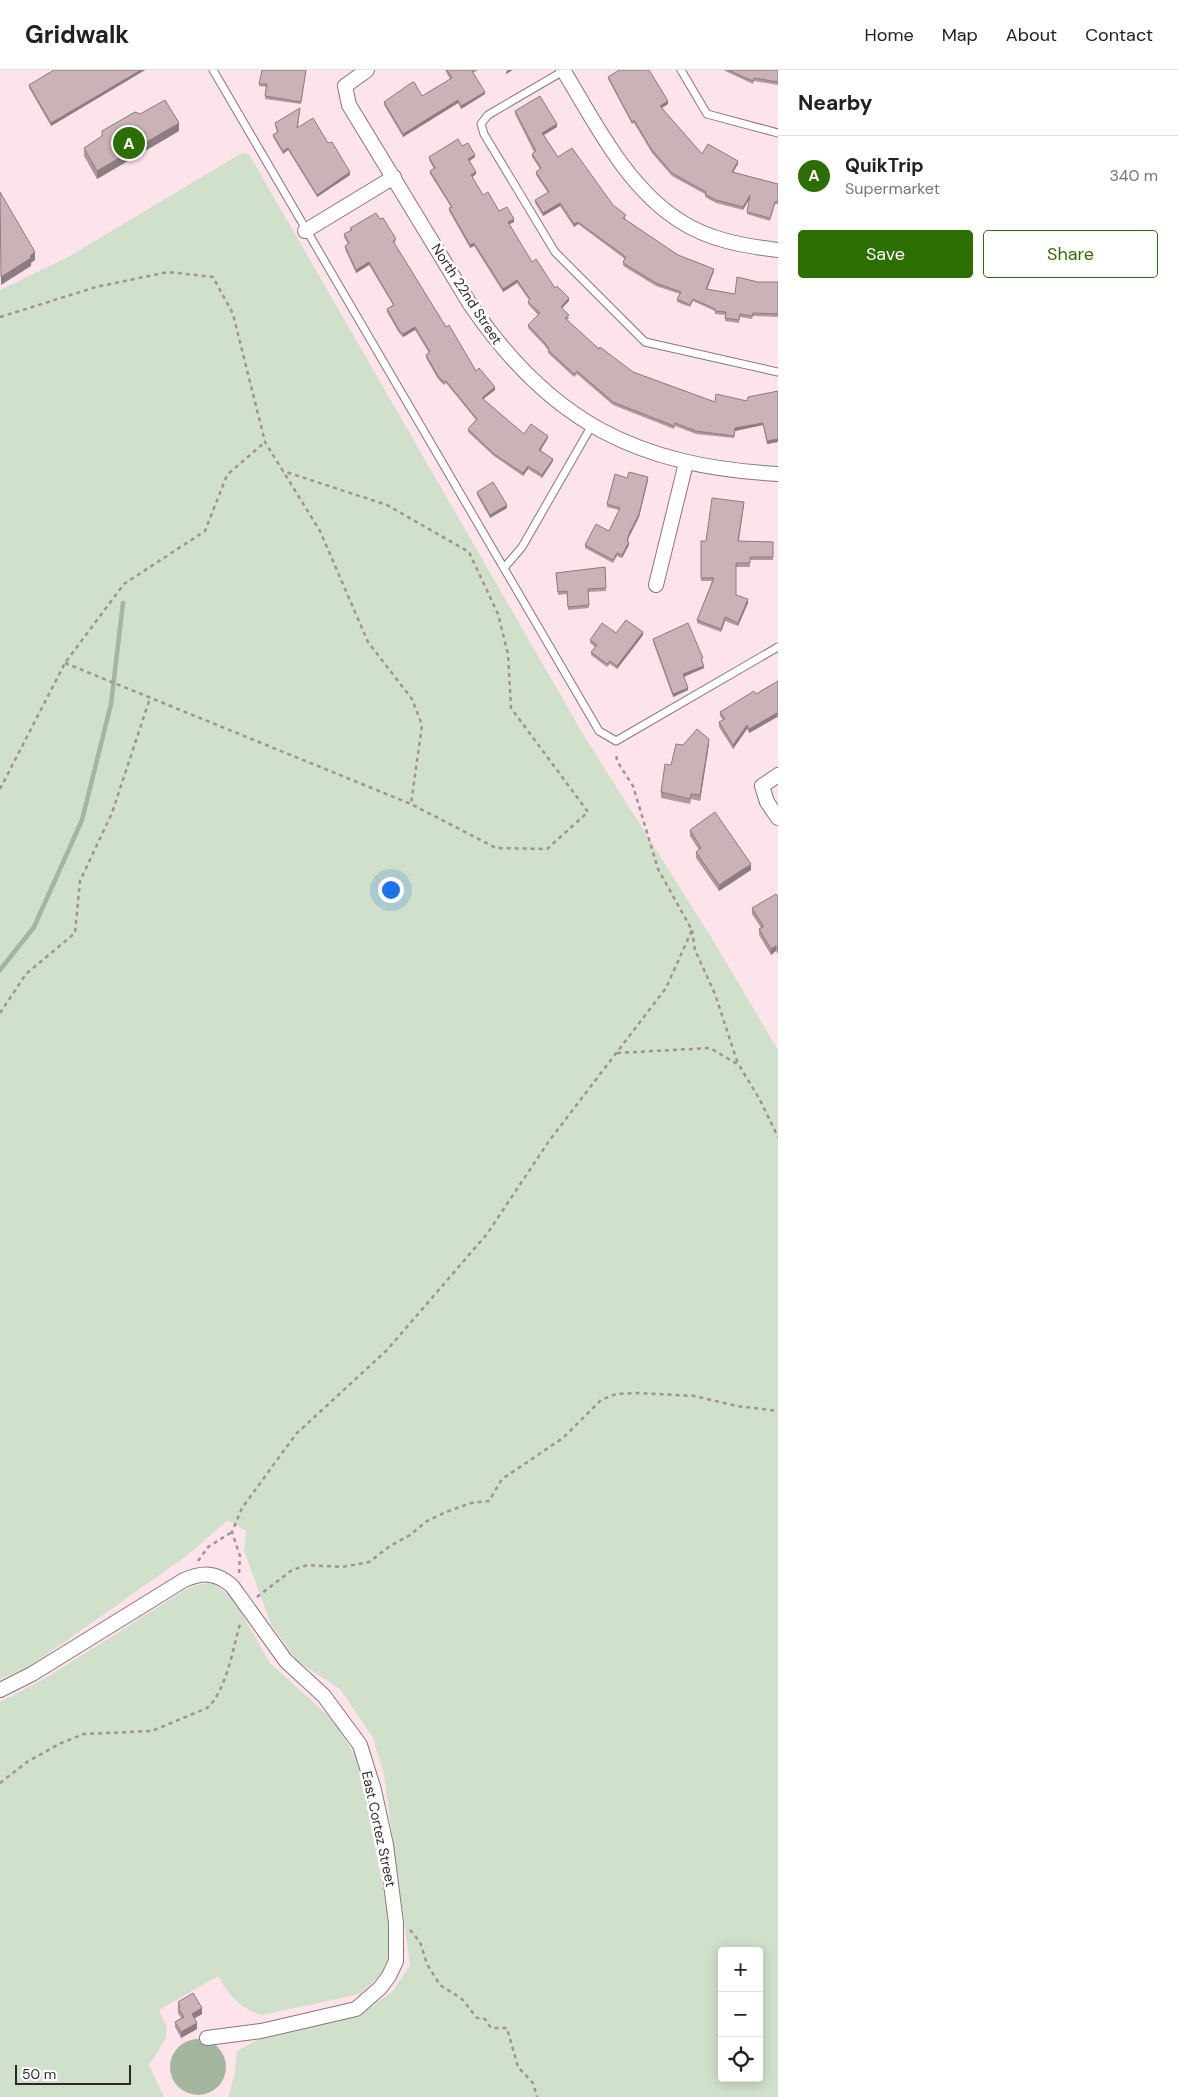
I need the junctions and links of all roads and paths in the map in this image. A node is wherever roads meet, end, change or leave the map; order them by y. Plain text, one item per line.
1 (213, 70) edge
2 (367, 70) edge
3 (564, 70) edge
4 (681, 70) edge
5 (778, 132) edge
6 (394, 177) junction
7 (305, 231) junction
8 (778, 250) edge
9 (0, 318) edge
10 (778, 372) edge
11 (592, 425) junction
12 (265, 442) junction
13 (686, 463) junction
14 (283, 472) junction
15 (778, 474) edge
16 (504, 568) junction
17 (656, 585) dead end
18 (778, 647) edge
19 (64, 663) junction
20 (150, 698) junction
21 (616, 741) junction
22 (778, 775) edge
23 (0, 790) edge
24 (411, 804) junction
25 (778, 818) edge
26 (692, 930) junction
27 (0, 1013) edge
28 (616, 1053) junction
29 (739, 1065) junction
30 (778, 1137) edge
31 (778, 1411) edge
32 (232, 1532) junction
33 (184, 1580) junction
34 (243, 1602) junction
35 (0, 1690) edge
36 (0, 1783) edge
37 (396, 1923) junction
38 (207, 2038) dead end
39 (537, 2097) edge

1 - 7 lane
2 - 6 street, North 22nd Street
3 - 8 street
3 - 10 lane
4 - 5 lane
6 - 7 street
6 - 11 street, North 22nd Street
7 - 16 lane
9 - 12 path
11 - 13 street, North 22nd Street
11 - 16 lane
12 - 14 path
12 - 19 path
13 - 15 street, North 22nd Street
13 - 17 street
14 - 24 path
14 - 24 path
16 - 21 lane
18 - 21 lane
19 - 20 path
19 - 23 path
20 - 24 path
20 - 27 path
21 - 26 path
22 - 25 street
26 - 28 path
26 - 29 path
28 - 29 path
28 - 32 path
29 - 30 path
31 - 34 path
32 - 33 path
32 - 34 path
33 - 34 street, East Cortez Street
33 - 35 street, East Cortez Street
34 - 36 path
34 - 37 street, East Cortez Street
37 - 38 street, East Cortez Street
37 - 39 path

